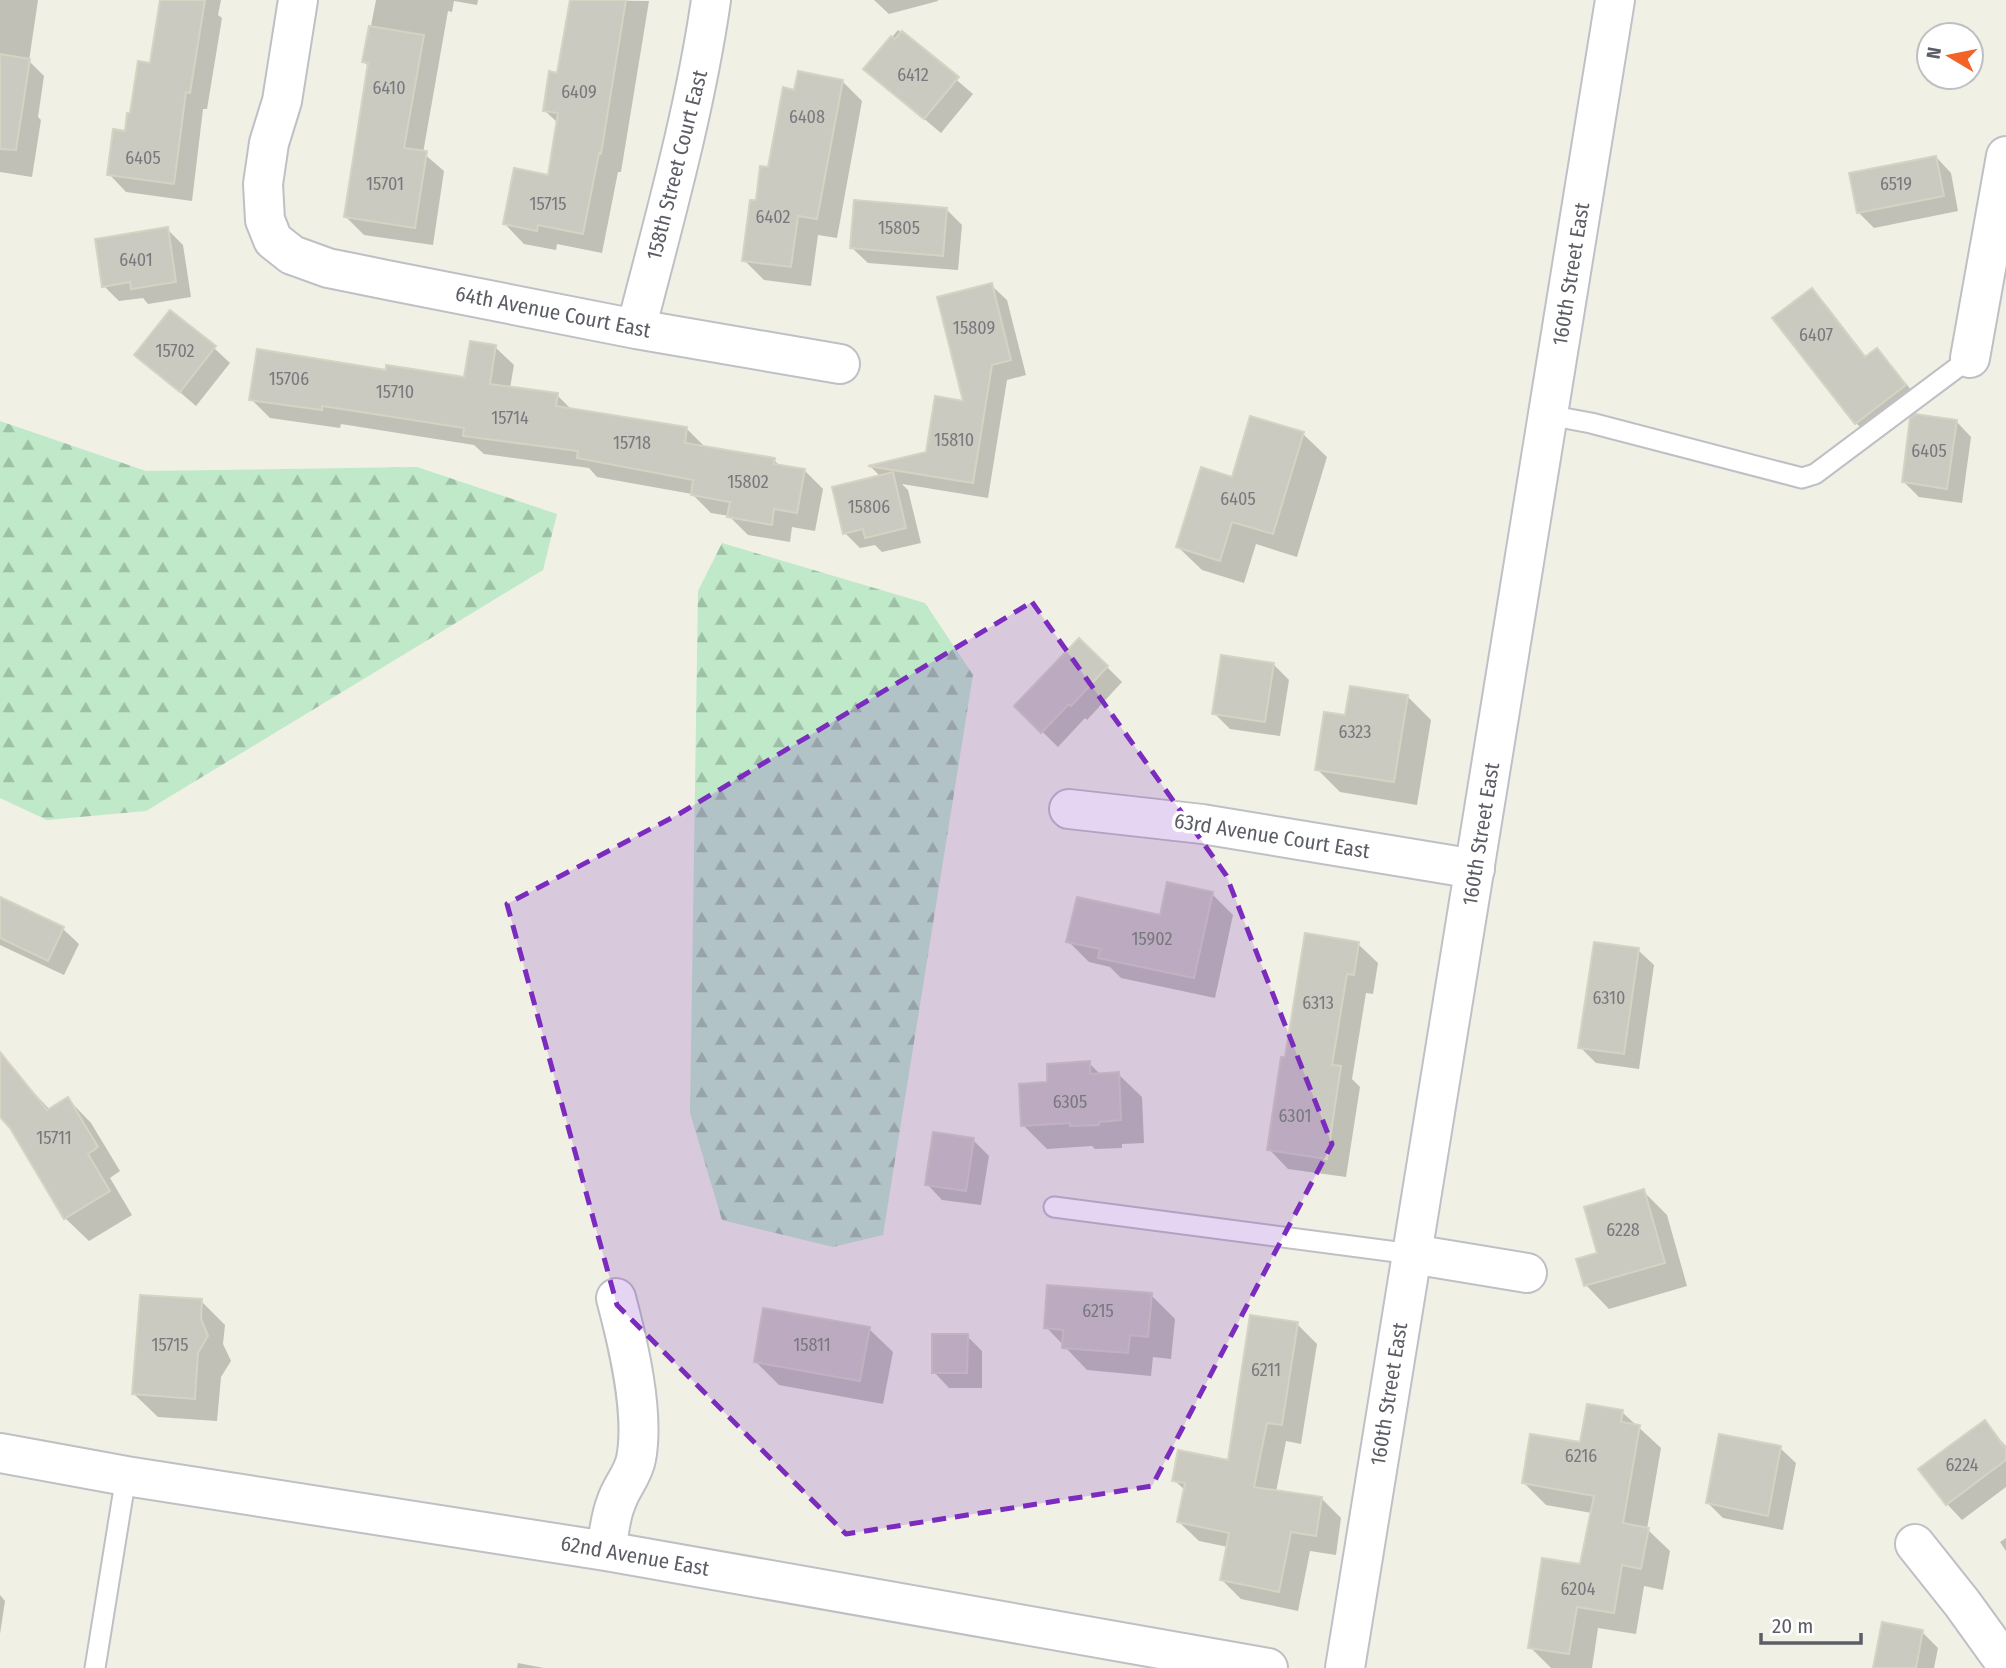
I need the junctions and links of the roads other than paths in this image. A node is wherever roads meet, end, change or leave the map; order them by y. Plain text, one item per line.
1 (298, 0) edge
2 (711, 0) edge
3 (1615, 0) edge
4 (2006, 156) edge
5 (636, 329) junction
6 (1970, 358) joint
7 (840, 364) dead end
8 (1548, 415) junction
9 (1069, 809) dead end
10 (1475, 869) junction
11 (1054, 1208) dead end
12 (1412, 1254) junction
13 (1527, 1273) dead end
14 (616, 1298) dead end
15 (0, 1453) edge
16 (126, 1476) junction
17 (1915, 1544) dead end
18 (606, 1550) junction
19 (2006, 1664) edge
20 (95, 1668) edge
21 (1268, 1668) edge
22 (1345, 1668) edge

1 - 5 street, 64th Avenue Court East
2 - 5 street, 158th Street Court East
3 - 8 street, 160th Street East
4 - 6 street
5 - 7 street, 64th Avenue Court East
6 - 8 lane
8 - 10 street, 160th Street East
9 - 10 street, 63rd Avenue Court East
10 - 12 street, 160th Street East
11 - 12 lane
12 - 13 street
12 - 22 street, 160th Street East
14 - 18 street
15 - 16 street, 62nd Avenue East
16 - 18 street, 62nd Avenue East
16 - 20 lane
17 - 19 street
18 - 21 street, 62nd Avenue East

